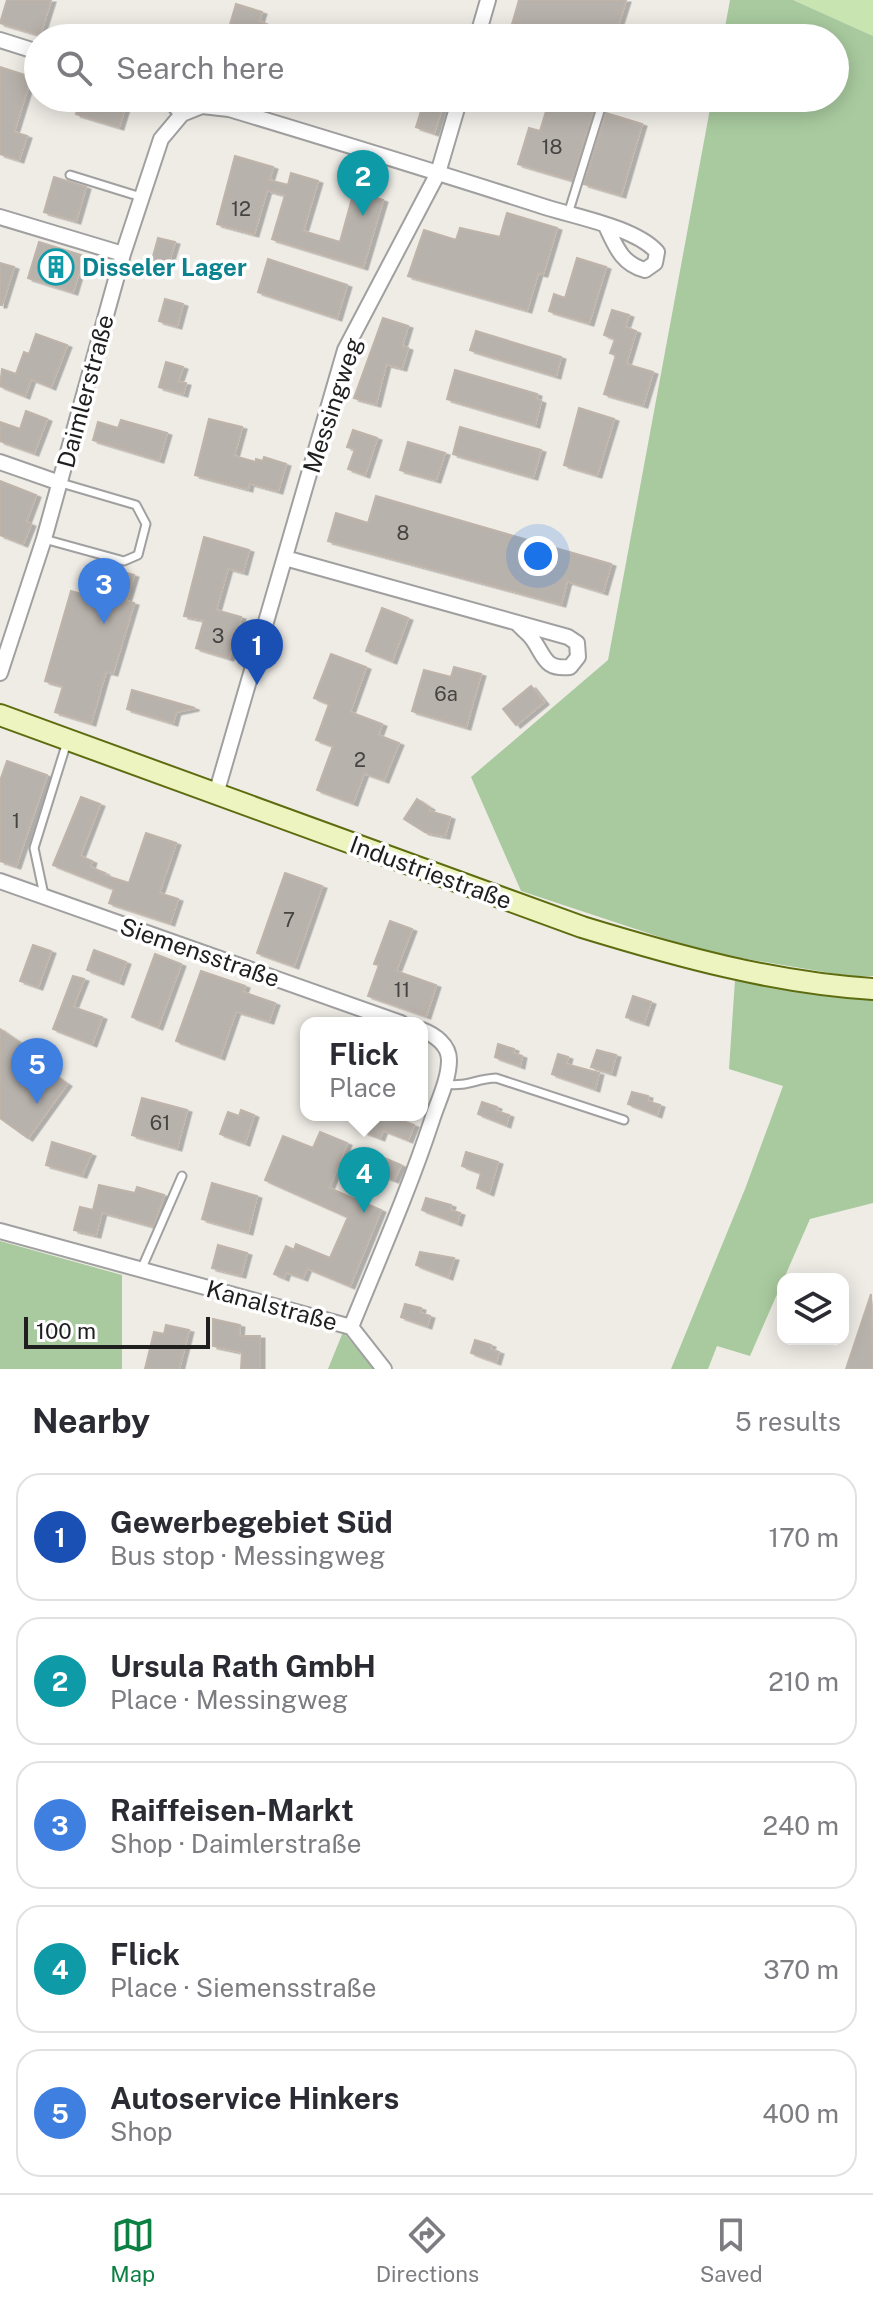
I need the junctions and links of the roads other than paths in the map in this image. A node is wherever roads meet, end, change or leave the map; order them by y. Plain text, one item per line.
1 (488, 0) edge
2 (481, 24) edge
3 (0, 40) edge
4 (24, 48) edge
5 (187, 112) edge
6 (239, 112) edge
7 (456, 112) edge
8 (600, 112) edge
9 (182, 114) joint
10 (438, 173) junction
11 (70, 175) dead end
12 (141, 197) junction
13 (568, 214) junction
14 (0, 217) edge
15 (606, 226) dead end
16 (123, 254) junction
17 (0, 462) edge
18 (60, 483) junction
19 (44, 539) junction
20 (285, 558) junction
21 (517, 623) dead end
22 (0, 673) edge
23 (0, 715) edge
24 (68, 740) junction
25 (216, 794) junction
26 (0, 881) edge
27 (45, 897) junction
28 (873, 989) edge
29 (384, 1017) edge
30 (428, 1032) edge
31 (444, 1084) junction
32 (624, 1120) dead end
33 (182, 1176) dead end
34 (0, 1231) edge
35 (141, 1270) junction
36 (351, 1327) junction
37 (384, 1369) edge

1 - 2 street
3 - 4 street
5 - 9 street
6 - 10 street
7 - 10 street, Messingweg
8 - 13 lane
9 - 12 street, Daimlerstraße
10 - 13 street
10 - 20 street, Messingweg
11 - 12 lane
12 - 16 street, Daimlerstraße
13 - 15 street
14 - 16 street
16 - 18 street, Daimlerstraße
17 - 18 street, Daimlerstraße
18 - 19 street, Daimlerstraße
18 - 19 lane
19 - 22 street, Daimlerstraße
20 - 21 street
20 - 25 street, Messingweg
23 - 24 street, Industriestraße
24 - 25 street, Industriestraße
24 - 27 lane
25 - 28 street, Industriestraße
26 - 27 street, Siemensstraße
27 - 29 street, Siemensstraße
30 - 31 street
31 - 32 lane
31 - 36 street
33 - 35 lane
34 - 35 street, Kanalstraße
35 - 36 street, Kanalstraße
36 - 37 street, Kanalstraße

